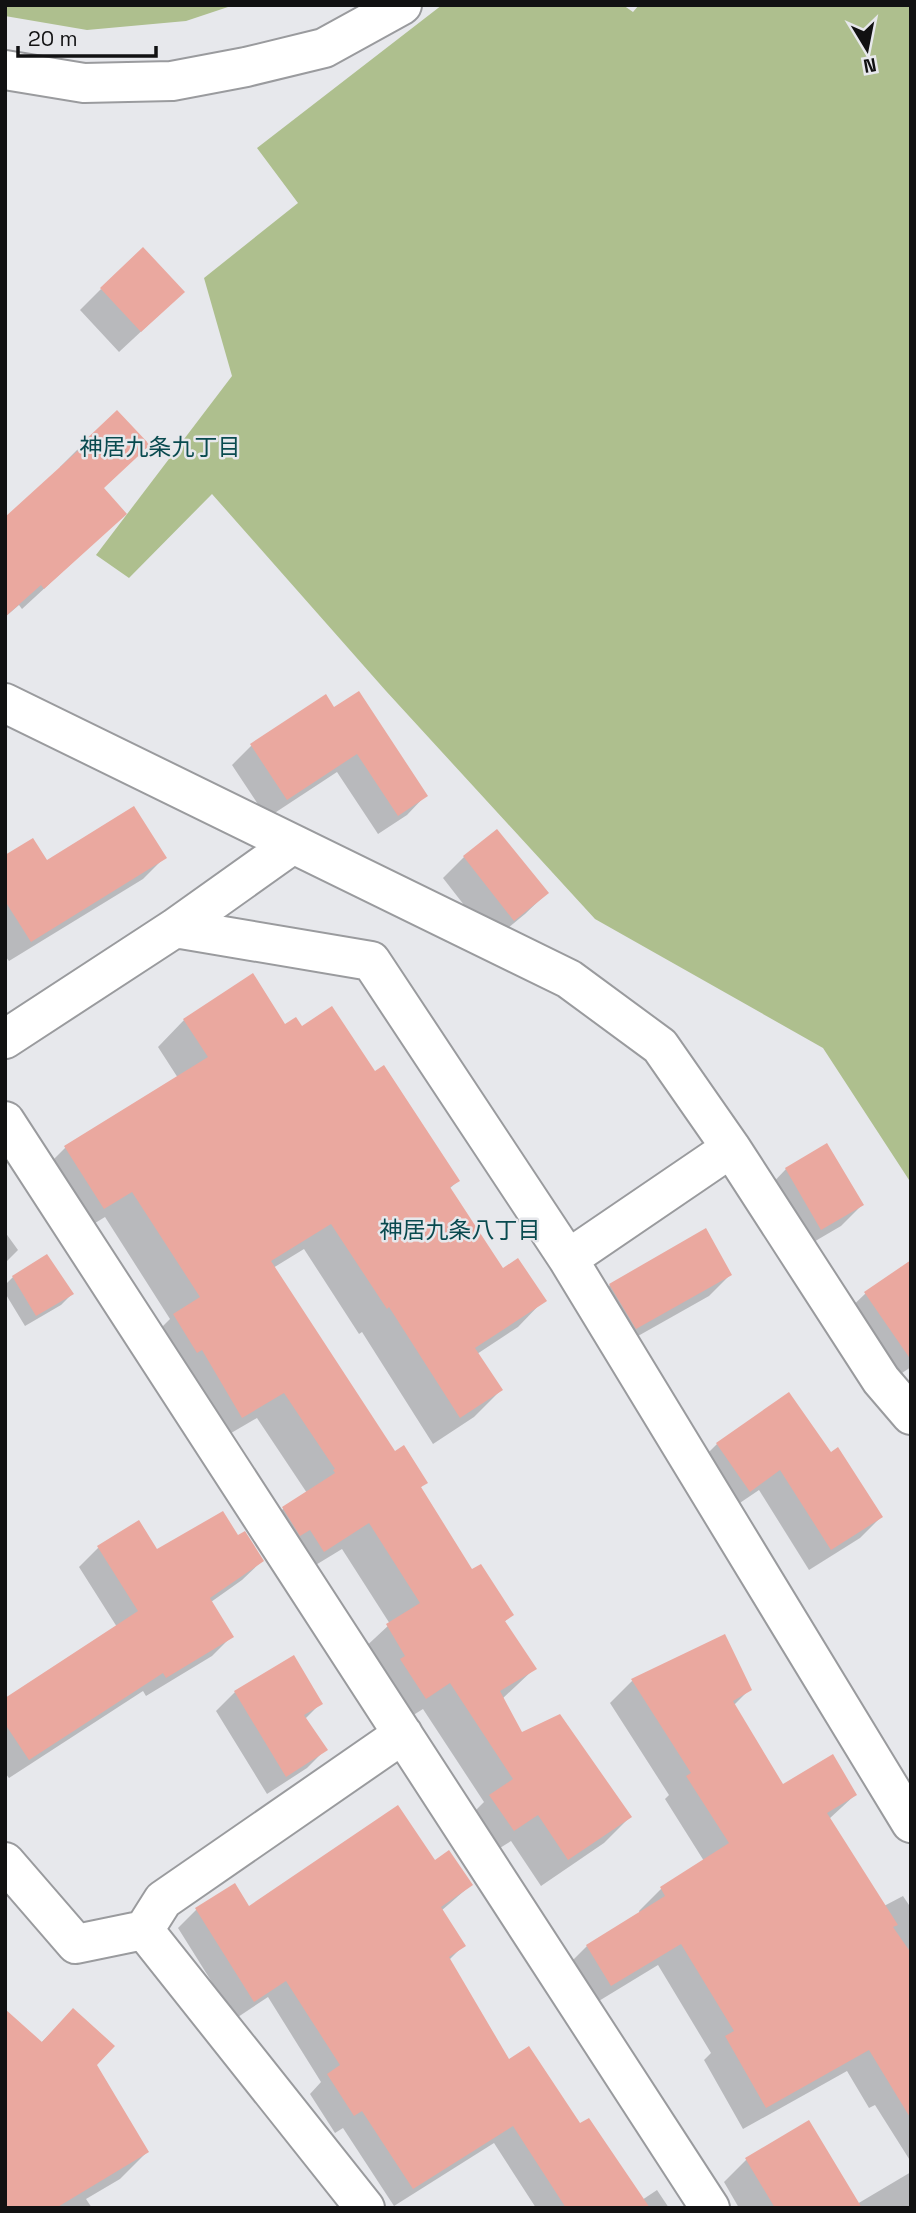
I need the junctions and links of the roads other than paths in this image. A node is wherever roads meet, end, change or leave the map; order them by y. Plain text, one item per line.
1 (402, 5) edge
2 (5, 70) edge
3 (5, 704) edge
4 (293, 844) junction
5 (175, 928) junction
6 (5, 1039) edge
7 (5, 1121) edge
8 (732, 1148) junction
9 (568, 1259) junction
10 (911, 1415) edge
11 (403, 1734) junction
12 (911, 1823) edge
13 (5, 1861) edge
14 (144, 1930) junction
15 (365, 2208) edge
16 (710, 2208) edge

1 - 2 street
3 - 4 street
4 - 5 street
4 - 8 street
5 - 6 street
5 - 9 street
7 - 11 street
8 - 9 street
8 - 10 street
9 - 12 street
11 - 14 street
11 - 16 street
13 - 14 street
14 - 15 street

